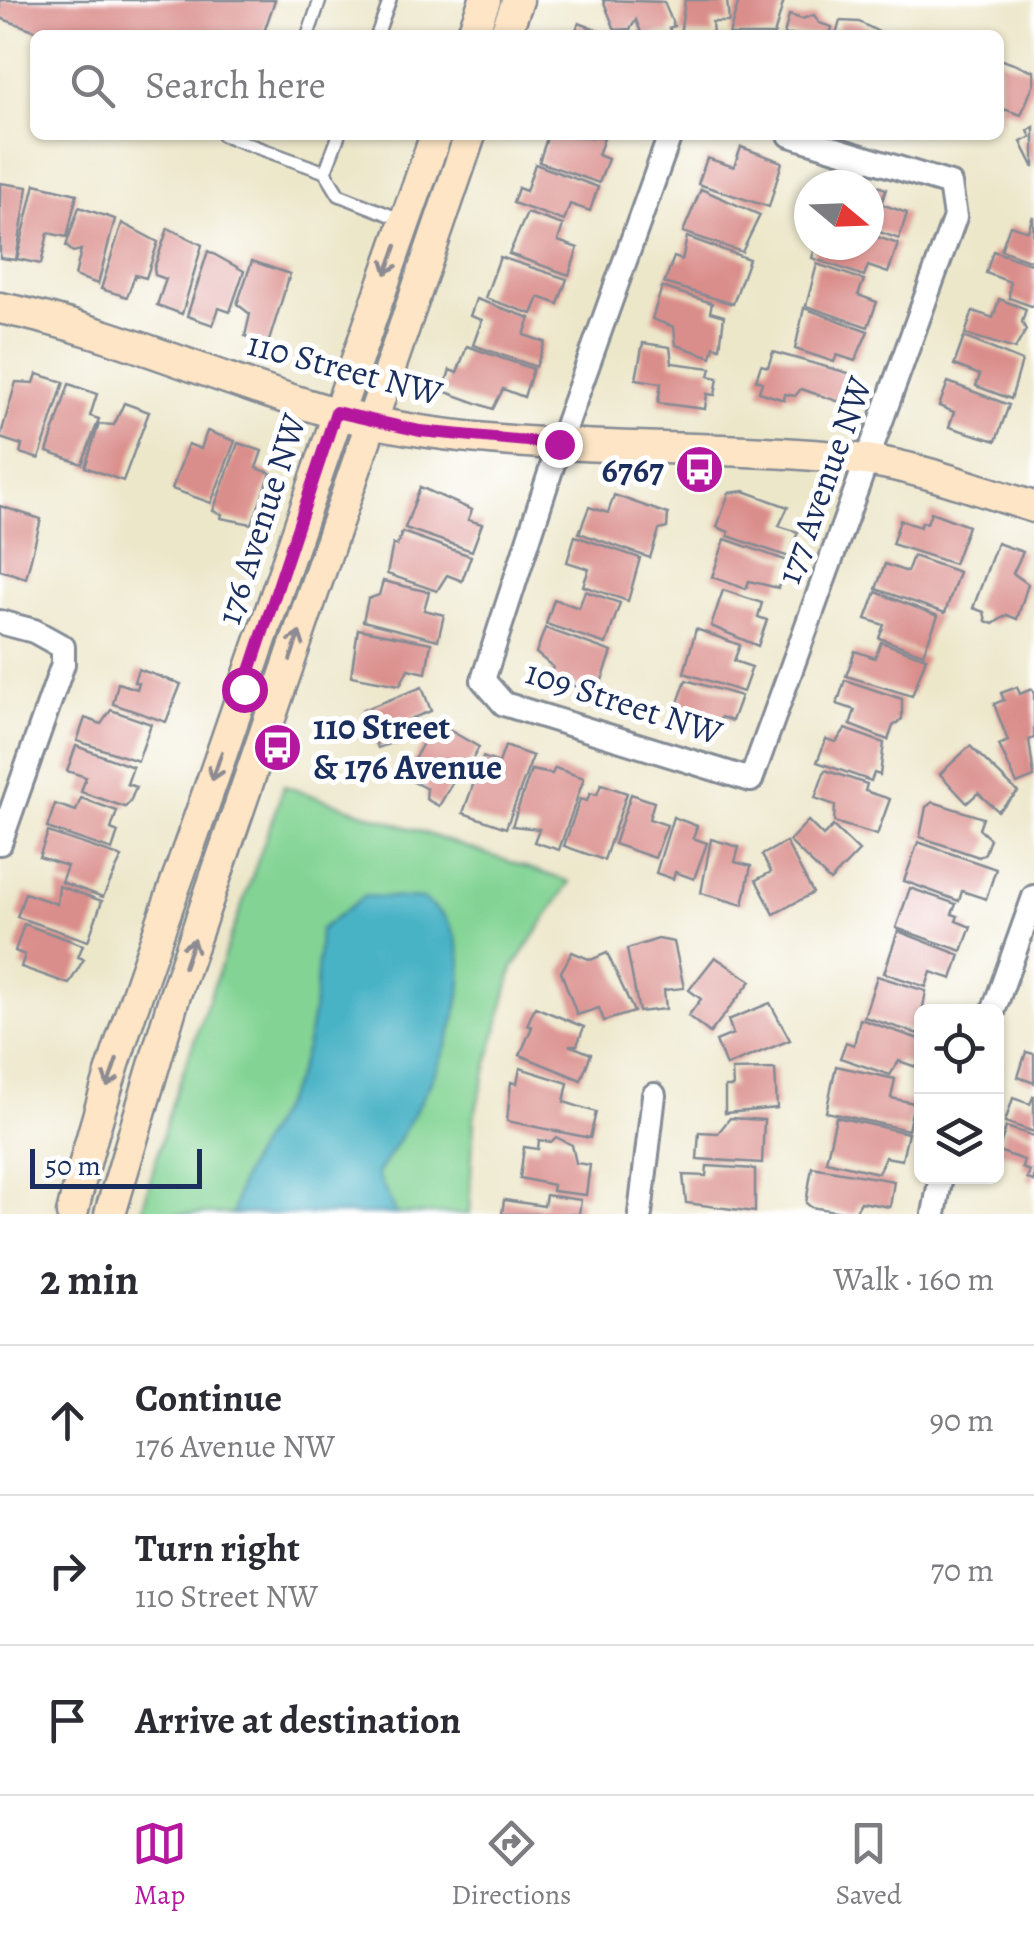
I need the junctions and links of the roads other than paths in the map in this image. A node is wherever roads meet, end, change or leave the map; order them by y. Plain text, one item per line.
1 (320, 0) edge
2 (390, 0) edge
3 (484, 0) edge
4 (518, 0) edge
5 (310, 30) edge
6 (379, 30) edge
7 (474, 30) edge
8 (507, 30) edge
9 (238, 140) edge
10 (272, 140) edge
11 (337, 140) edge
12 (434, 140) edge
13 (468, 140) edge
14 (668, 140) edge
15 (806, 140) edge
16 (269, 150) junction
17 (326, 172) junction
18 (405, 221) junction
19 (0, 308) edge
20 (336, 412) junction
21 (372, 421) junction
22 (559, 444) junction
23 (870, 460) junction
24 (1034, 507) edge
25 (0, 622) edge
26 (751, 780) joint
27 (0, 843) edge
28 (1033, 900) edge
29 (995, 1004) edge
30 (654, 1095) dead end
31 (940, 1184) edge
32 (72, 1214) edge
33 (110, 1214) edge
34 (640, 1214) edge
35 (934, 1214) edge

1 - 5 lane
2 - 6 lane
3 - 7 street
4 - 8 street
9 - 16 lane
10 - 16 lane
11 - 17 lane
12 - 18 street, 176 Avenue NW
13 - 21 street, 176 Avenue NW
14 - 22 street
15 - 23 street, 177 Avenue NW
16 - 17 lane
17 - 18 lane
18 -> 20 street, 176 Avenue NW
19 - 20 street, 110 Street NW
20 - 21 street, 110 Street NW
20 -> 32 street, 176 Avenue NW
21 - 22 street, 110 Street NW
33 -> 21 street, 176 Avenue NW
22 - 23 street, 110 Street NW
22 - 26 street, 109 Street NW
23 - 24 street, 110 Street NW
23 - 26 street, 177 Avenue NW
25 - 27 street
28 - 29 street
30 - 34 street
31 - 35 street

